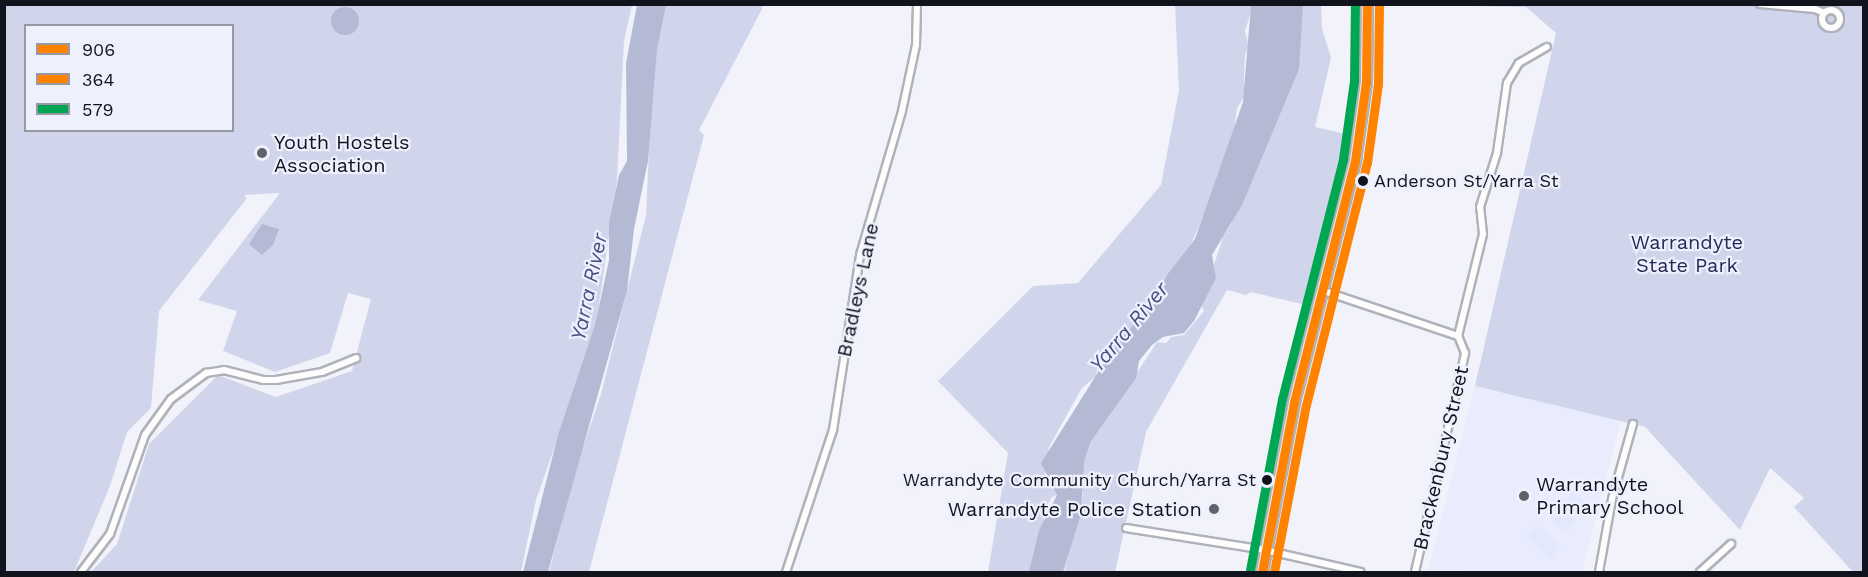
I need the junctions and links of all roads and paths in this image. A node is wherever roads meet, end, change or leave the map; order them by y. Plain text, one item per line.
1 (917, 4) edge
2 (1367, 4) edge
3 (1760, 4) edge
4 (1824, 13) dead end
5 (1547, 47) dead end
6 (1321, 290) junction
7 (1458, 336) junction
8 (356, 358) dead end
9 (1633, 424) dead end
10 (1126, 528) dead end
11 (1731, 544) dead end
12 (1265, 550) junction
13 (81, 573) edge
14 (786, 573) edge
15 (1262, 573) edge
16 (1361, 573) edge
17 (1415, 573) edge
18 (1599, 573) edge
19 (1700, 573) edge

1 - 14 street, Bradleys Lane
2 - 6 main road
3 - 4 street
5 - 7 street, Brackenbury Street
6 - 7 street
6 - 12 main road
7 - 17 street, Brackenbury Street
8 - 13 street
9 - 18 street
10 - 12 street
11 - 19 street
12 - 15 main road
12 - 16 street

